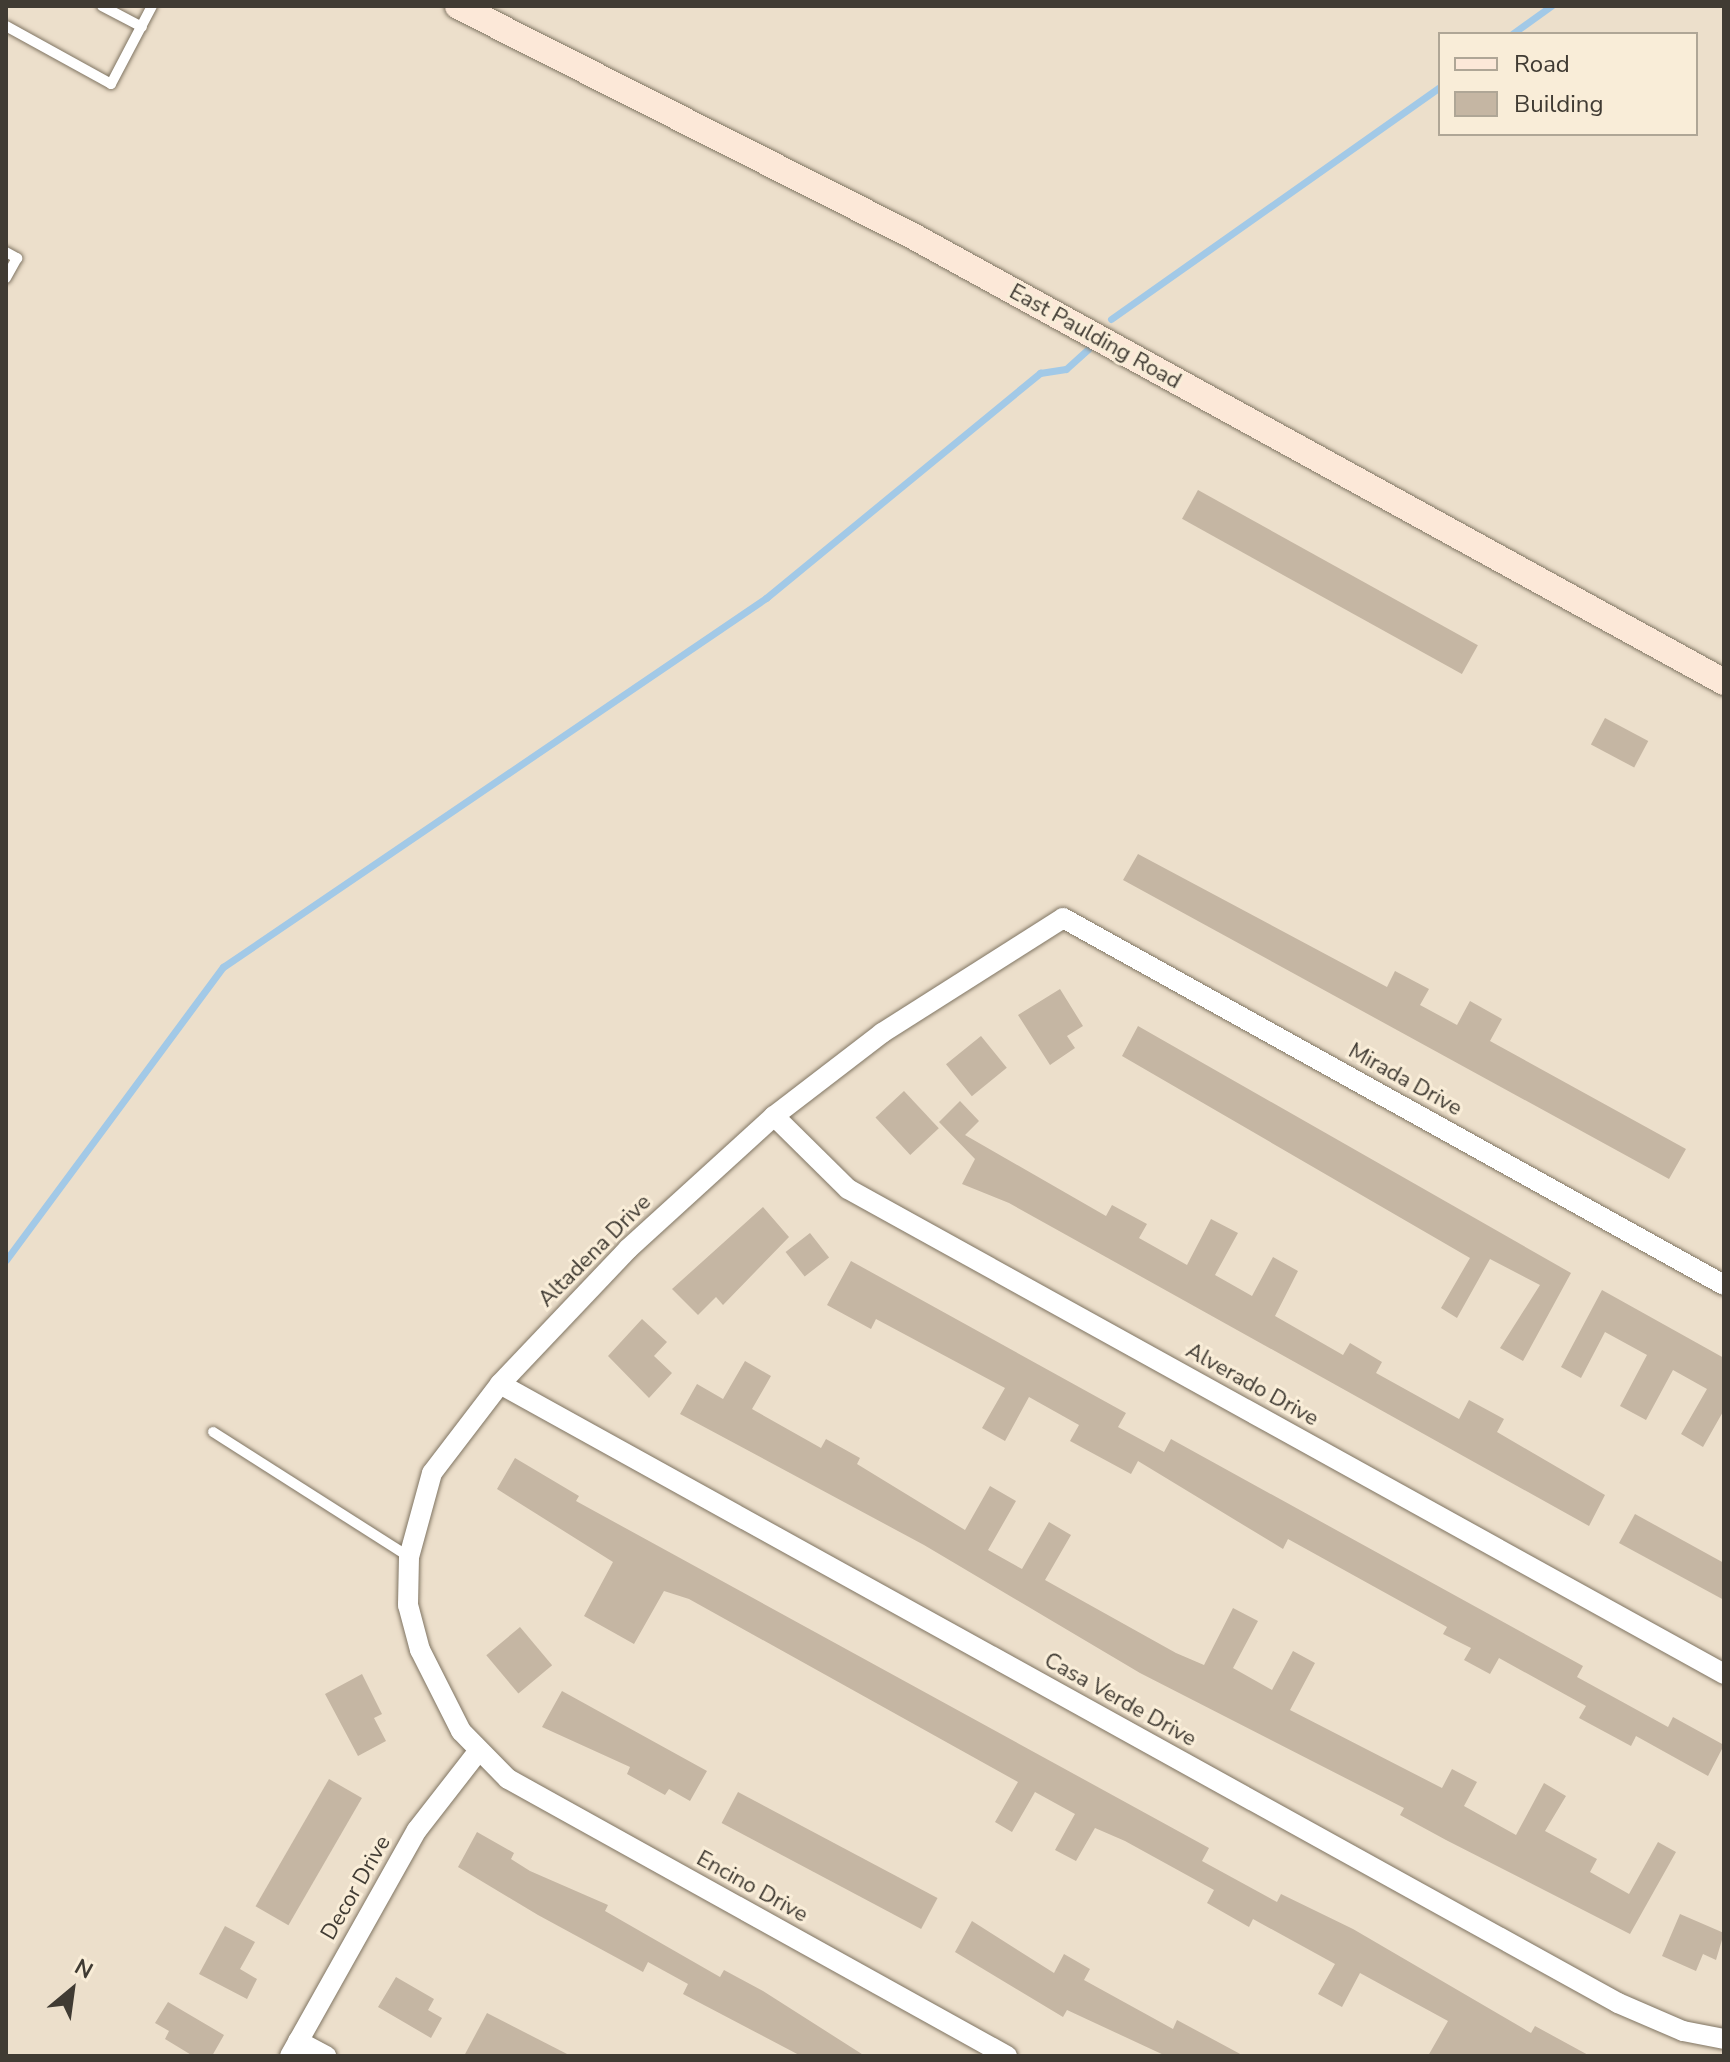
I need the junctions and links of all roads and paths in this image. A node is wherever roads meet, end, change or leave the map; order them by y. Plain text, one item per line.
1 (102, 6) edge
2 (152, 6) edge
3 (458, 6) edge
4 (6, 26) edge
5 (142, 27) junction
6 (6, 252) edge
7 (6, 278) edge
8 (1724, 682) edge
9 (1063, 918) joint
10 (774, 1116) junction
11 (1724, 1285) edge
12 (500, 1384) junction
13 (213, 1432) dead end
14 (409, 1557) junction
15 (1724, 1674) edge
16 (477, 1753) junction
17 (1724, 2039) edge
18 (294, 2048) edge
19 (326, 2056) edge
20 (1007, 2056) edge

1 - 5 lane
2 - 5 lane
3 - 8 main road, East Paulding Road
4 - 5 lane
6 - 7 lane
9 - 10 street, Altadena Drive
9 - 11 street, Mirada Drive
10 - 12 street, Altadena Drive
10 - 15 street, Alverado Drive
12 - 14 street, Altadena Drive
12 - 17 street, Casa Verde Drive
13 - 14 lane
14 - 16 street, Altadena Drive
16 - 18 street, Decor Drive
16 - 20 street, Encino Drive
18 - 19 street

